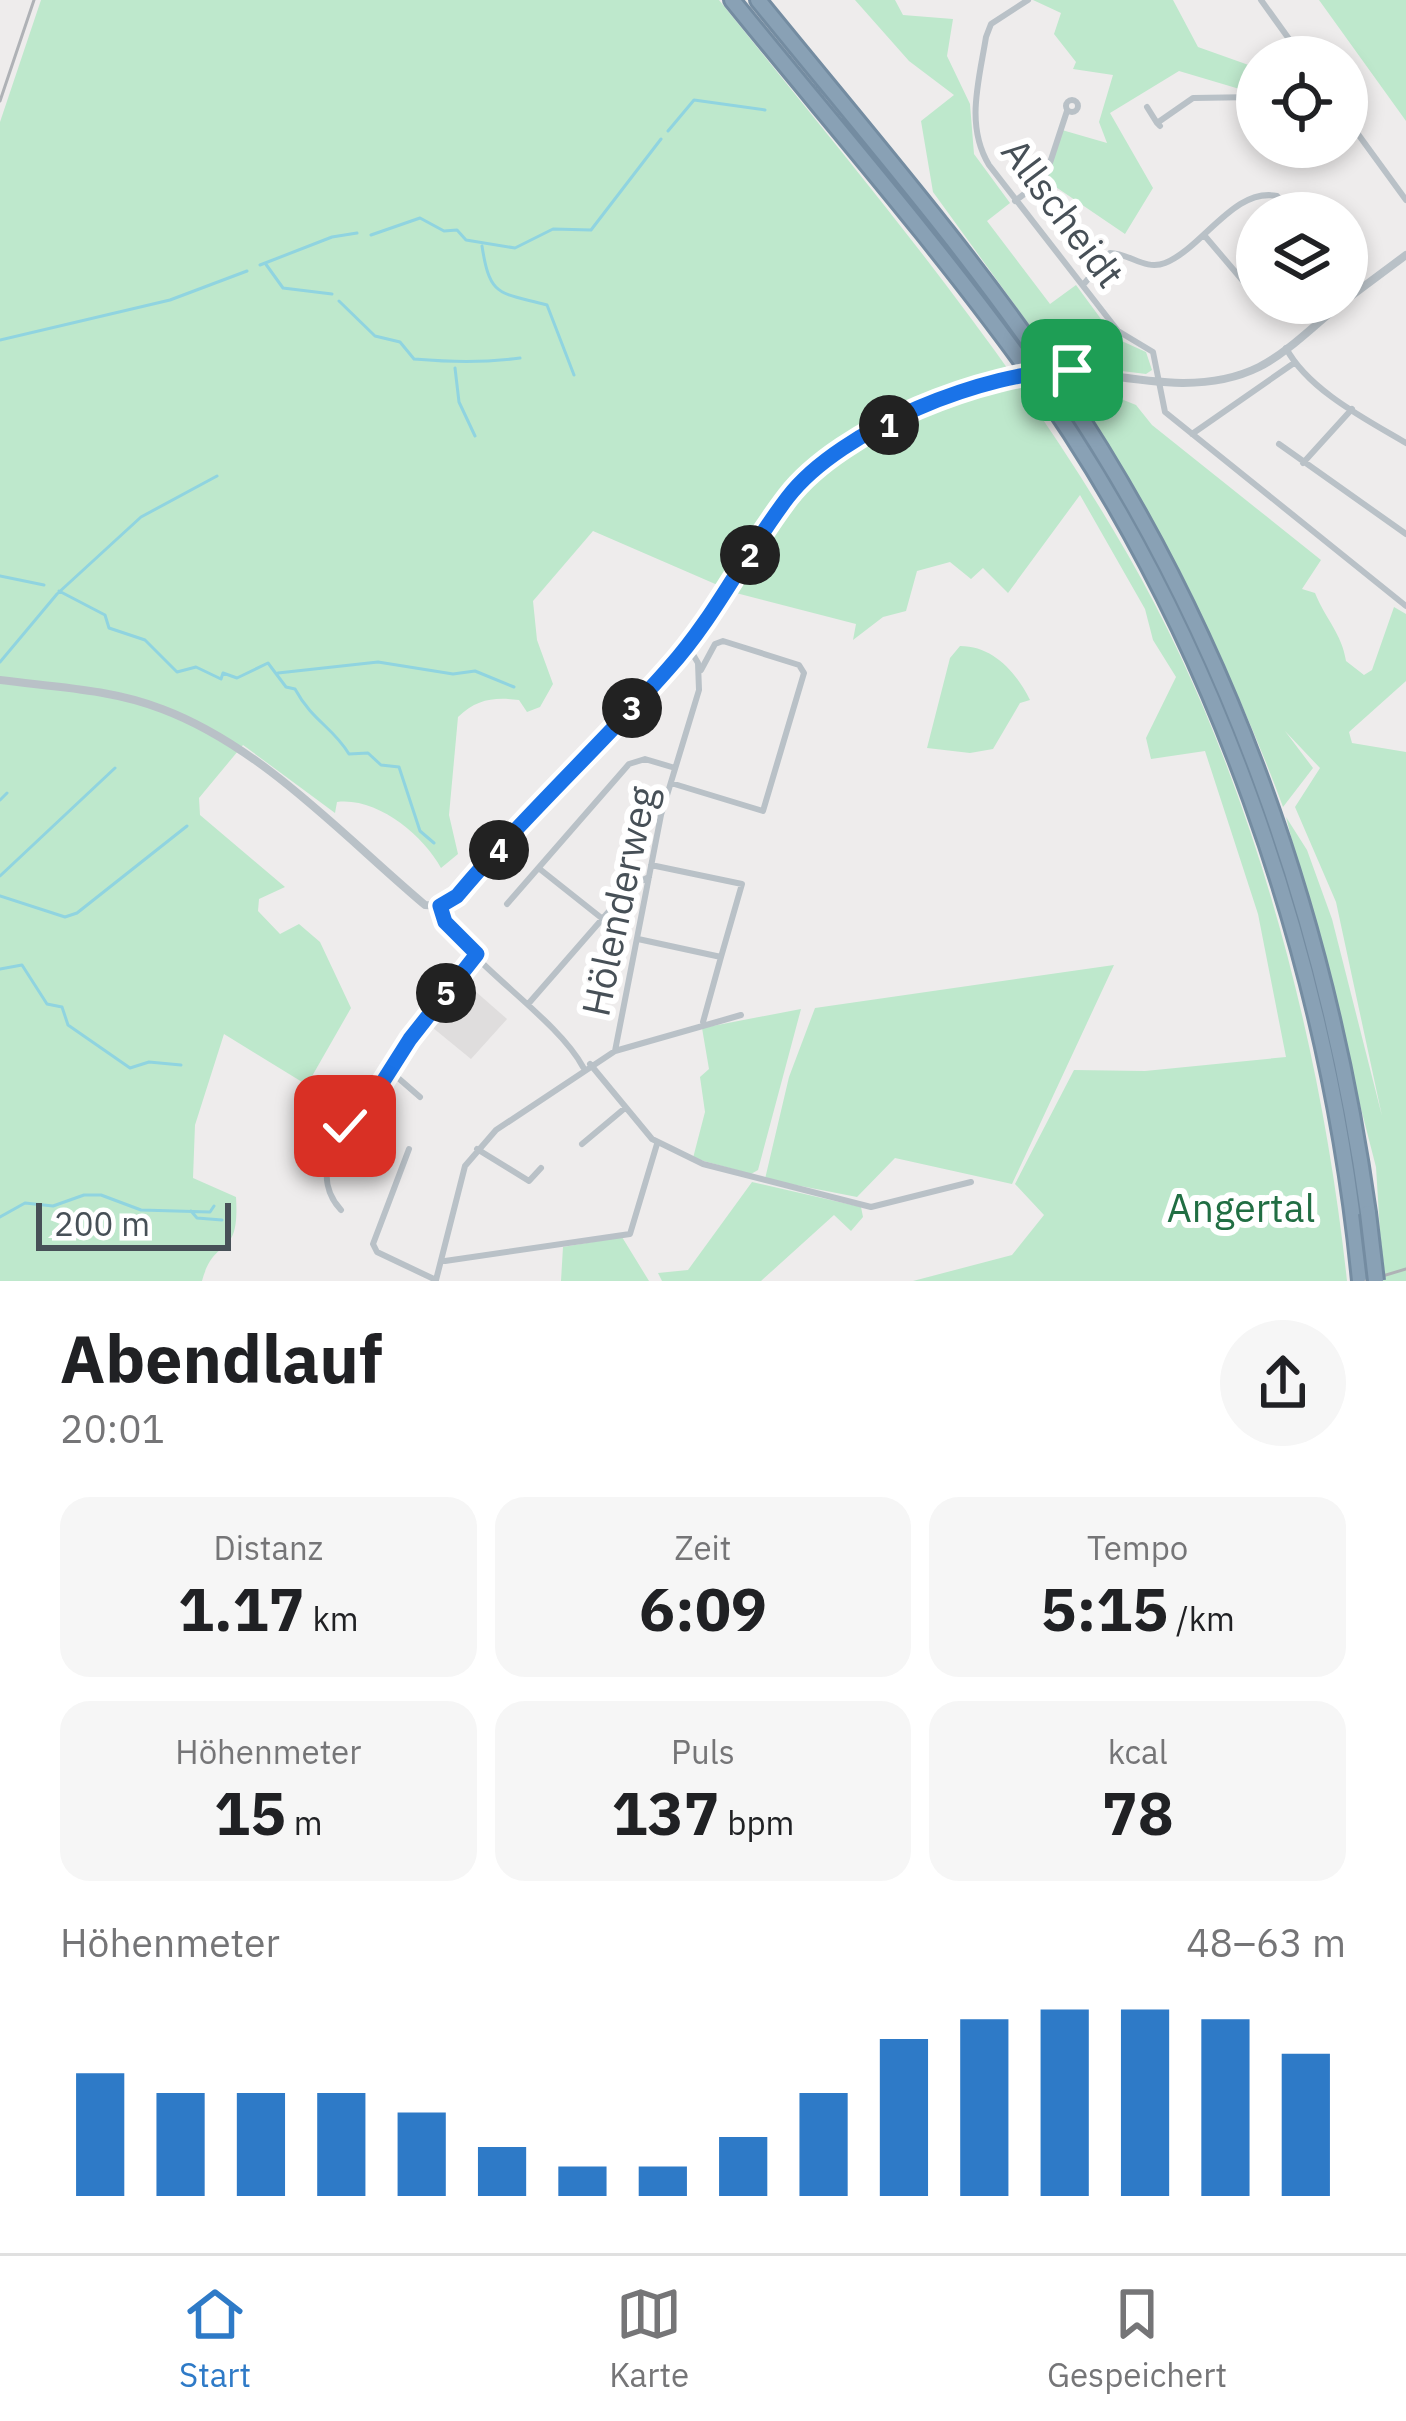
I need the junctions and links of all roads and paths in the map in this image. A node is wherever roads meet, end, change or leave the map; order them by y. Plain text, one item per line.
1 (732, 0) edge
2 (758, 0) edge
3 (1028, 0) edge
4 (1261, 0) edge
5 (1287, 36) edge
6 (1236, 97) edge
7 (1147, 107) dead end
8 (1067, 111) dead end
9 (1368, 148) edge
10 (928, 194) dead end
11 (1406, 200) edge
12 (1016, 201) junction
13 (1236, 210) edge
14 (1204, 235) junction
15 (963, 253) junction
16 (1406, 255) edge
17 (1236, 273) edge
18 (1368, 283) edge
19 (1084, 285) junction
20 (1316, 324) edge
21 (1286, 348) junction
22 (1294, 363) junction
23 (1160, 382) junction
24 (1352, 409) junction
25 (1192, 434) junction
26 (1406, 443) edge
27 (1279, 444) dead end
28 (1303, 464) junction
29 (1406, 534) edge
30 (1406, 606) edge
31 (686, 649) junction
32 (699, 674) junction
33 (0, 680) edge
34 (675, 768) junction
35 (670, 784) junction
36 (651, 865) junction
37 (541, 870) junction
38 (649, 877) junction
39 (507, 904) dead end
40 (440, 906) junction
41 (604, 920) junction
42 (637, 938) junction
43 (477, 954) junction
44 (721, 957) junction
45 (529, 1003) junction
46 (741, 1015) dead end
47 (703, 1022) junction
48 (615, 1051) junction
49 (587, 1066) junction
50 (389, 1070) junction
51 (420, 1097) dead end
52 (626, 1108) junction
53 (582, 1144) dead end
54 (657, 1144) junction
55 (477, 1149) junction
56 (409, 1150) dead end
57 (541, 1168) dead end
58 (971, 1182) dead end
59 (341, 1210) dead end
60 (445, 1261) junction
61 (436, 1280) edge
62 (1360, 1281) edge
63 (1376, 1281) edge

1 - 62 highway
2 - 15 highway
3 - 12 street, Allscheidt
4 - 5 street
6 - 7 street
8 - 12 street
9 - 11 street
10 - 15 highway
12 - 19 street, Allscheidt
13 - 14 street
14 - 17 street
14 - 19 street
15 - 63 highway, bridge
16 - 18 street
19 - 23 street, Allscheidt
20 - 21 street
21 - 22 street
21 - 23 street
22 - 24 street
22 - 25 street
23 - 25 street, Allscheidt
23 - 31 street, bridge
24 - 26 street
24 - 28 street
25 - 30 street, Allscheidt
27 - 28 street
28 - 29 street
31 - 32 street
31 - 40 street
32 - 34 street, Hölenderweg
32 - 35 street
33 - 40 street
34 - 35 street, Hölenderweg
34 - 37 street
35 - 36 street, Hölenderweg
36 - 38 street, Hölenderweg
36 - 44 street
37 - 39 street
37 - 41 street
38 - 41 street
38 - 42 street, Hölenderweg
40 - 43 street
41 - 45 street
42 - 44 street
42 - 48 street, Hölenderweg
43 - 45 street
43 - 50 street
44 - 47 street
45 - 49 street
46 - 47 street
47 - 48 street
48 - 49 street, Hölenderweg
49 - 52 street
49 - 55 street, Hölenderweg
50 - 51 street
50 - 59 street
52 - 53 street
52 - 54 street
54 - 58 street
54 - 60 street
55 - 57 street
55 - 60 street
56 - 61 street
60 - 61 street

